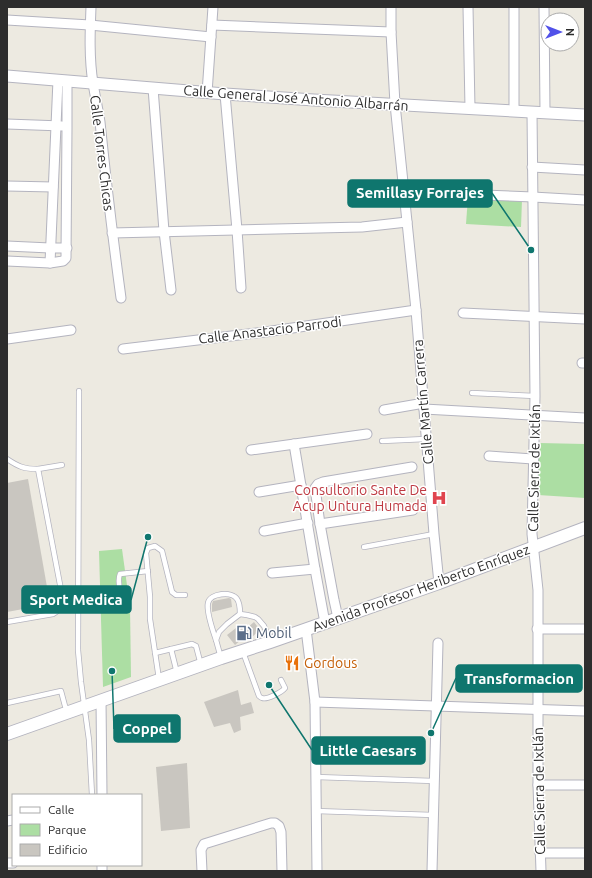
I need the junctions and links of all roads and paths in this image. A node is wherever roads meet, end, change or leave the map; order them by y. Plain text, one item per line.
1 (91, 7) edge
2 (213, 7) edge
3 (391, 7) edge
4 (468, 7) edge
5 (514, 7) edge
6 (544, 7) edge
7 (7, 20) edge
8 (90, 25) junction
9 (212, 25) junction
10 (391, 32) junction
11 (211, 37) junction
12 (7, 76) edge
13 (62, 80) junction
14 (93, 83) junction
15 (153, 88) junction
16 (207, 93) junction
17 (225, 94) junction
18 (395, 104) junction
19 (470, 108) junction
20 (514, 110) junction
21 (532, 112) junction
22 (545, 112) junction
23 (585, 115) edge
24 (7, 124) edge
25 (56, 126) junction
26 (67, 127) junction
27 (532, 166) junction
28 (585, 170) edge
29 (7, 186) edge
30 (53, 187) junction
31 (404, 192) junction
32 (533, 197) junction
33 (585, 200) edge
34 (407, 222) junction
35 (237, 230) junction
36 (164, 231) junction
37 (112, 234) junction
38 (7, 246) edge
39 (50, 248) junction
40 (66, 248) junction
41 (7, 261) edge
42 (50, 262) junction
43 (241, 288) dead end
44 (171, 290) dead end
45 (121, 298) dead end
46 (416, 310) junction
47 (463, 313) dead end
48 (534, 316) junction
49 (585, 319) edge
50 (71, 330) dead end
51 (7, 339) edge
52 (123, 349) dead end
53 (79, 391) dead end
54 (472, 393) dead end
55 (535, 396) junction
56 (424, 406) junction
57 (384, 410) dead end
58 (534, 416) junction
59 (585, 418) edge
60 (367, 434) dead end
61 (426, 439) junction
62 (382, 441) dead end
63 (294, 444) junction
64 (251, 450) dead end
65 (489, 456) dead end
66 (7, 459) edge
67 (533, 459) junction
68 (62, 465) dead end
69 (412, 467) dead end
70 (38, 469) junction
71 (301, 485) junction
72 (259, 492) dead end
73 (413, 510) dead end
74 (308, 524) junction
75 (320, 524) junction
76 (585, 528) edge
77 (264, 531) dead end
78 (434, 534) junction
79 (364, 547) dead end
80 (533, 548) junction
81 (315, 569) junction
82 (148, 571) junction
83 (272, 573) dead end
84 (439, 583) junction
85 (186, 595) dead end
86 (121, 597) dead end
87 (240, 614) junction
88 (338, 618) junction
89 (7, 622) edge
90 (325, 623) junction
91 (537, 629) junction
92 (585, 629) edge
93 (306, 630) junction
94 (216, 640) junction
95 (270, 642) junction
96 (438, 643) dead end
97 (171, 649) junction
98 (242, 651) junction
99 (155, 653) junction
100 (221, 658) junction
101 (201, 665) junction
102 (178, 673) junction
103 (159, 680) junction
104 (281, 680) dead end
105 (101, 700) junction
106 (315, 702) junction
107 (7, 703) edge
108 (85, 706) junction
109 (436, 706) junction
110 (538, 709) junction
111 (585, 711) edge
112 (68, 712) junction
113 (7, 734) edge
114 (316, 777) junction
115 (434, 781) junction
116 (538, 785) junction
117 (585, 785) edge
118 (92, 794) edge
119 (102, 794) edge
120 (316, 810) junction
121 (433, 815) junction
122 (540, 853) junction
123 (585, 853) edge
124 (202, 871) edge
125 (282, 871) edge
126 (317, 871) edge
127 (432, 871) edge
128 (541, 871) edge

1 - 8 street, Calle Torres Chicas
2 - 9 street
3 - 10 street, Calle Martín Carrera
4 - 19 street
5 - 20 street
6 - 22 street
7 - 8 street
8 - 11 street
8 - 14 street, Calle Torres Chicas
9 - 10 street
9 - 11 street
10 - 18 street, Calle Martín Carrera
11 - 16 street
12 - 13 street, Calle General José Antonio Albarrán
13 - 14 street, Calle General José Antonio Albarrán
13 - 25 street
13 - 26 street
14 - 15 street, Calle General José Antonio Albarrán
14 - 37 street, Calle Torres Chicas
15 - 16 street, Calle General José Antonio Albarrán
15 - 36 street
16 - 17 street, Calle General José Antonio Albarrán
17 - 18 street, Calle General José Antonio Albarrán
17 - 35 street
18 - 19 street, Calle General José Antonio Albarrán
18 - 31 street, Calle Martín Carrera
19 - 20 street, Calle General José Antonio Albarrán
20 - 21 street, Calle General José Antonio Albarrán
21 - 22 street, Calle General José Antonio Albarrán
21 - 27 street, Calle Sierra de Ixtlán
22 - 23 street, Calle General José Antonio Albarrán
24 - 25 street
25 - 26 street
25 - 30 street
26 - 40 street
27 - 28 street
27 - 32 street, Calle Sierra de Ixtlán
29 - 30 street
30 - 39 street
31 - 32 street
31 - 34 street, Calle Martín Carrera
32 - 33 street
32 - 48 street, Calle Sierra de Ixtlán
34 - 35 street
34 - 46 street, Calle Martín Carrera
35 - 36 street
35 - 43 street
36 - 37 street
36 - 44 street
37 - 45 street, Calle Torres Chicas
38 - 39 street
39 - 40 street
39 - 42 street
40 - 42 street
41 - 42 street
46 - 52 street, Calle Anastacio Parrodi
46 - 56 street, Calle Martín Carrera
47 - 48 street
48 - 49 street
48 - 55 street, Calle Sierra de Ixtlán
50 - 51 street
53 - 108 lane
54 - 55 lane
55 - 58 street, Calle Sierra de Ixtlán
56 - 57 street
56 - 58 street
56 - 61 street, Calle Martín Carrera
58 - 59 street
58 - 67 street, Calle Sierra de Ixtlán
60 - 63 street
61 - 62 lane
61 - 78 street, Calle Martín Carrera
63 - 64 street
63 - 71 street
65 - 67 street
66 - 70 lane
67 - 80 street, Calle Sierra de Ixtlán
68 - 70 lane
69 - 75 street
70 - 89 lane
71 - 72 street
71 - 74 street
73 - 75 street
74 - 77 street
74 - 81 street
75 - 88 street
76 - 80 main road, Avenida Profesor Heriberto Enríquez
78 - 79 lane
78 - 84 street, Calle Martín Carrera
80 - 84 main road, Avenida Profesor Heriberto Enríquez
80 - 91 street, Calle Sierra de Ixtlán
81 - 83 street
81 - 90 street
82 - 85 lane
82 - 86 lane
82 - 99 lane
84 - 88 main road, Avenida Profesor Heriberto Enríquez
87 - 94 lane
87 - 94 lane
87 - 95 lane
88 - 90 main road, Avenida Profesor Heriberto Enríquez
90 - 93 main road, Avenida Profesor Heriberto Enríquez
91 - 92 street
91 - 110 street, Calle Sierra de Ixtlán
93 - 95 main road, Avenida Profesor Heriberto Enríquez
93 - 106 street
94 - 100 lane
95 - 98 main road, Avenida Profesor Heriberto Enríquez
96 - 109 street
97 - 99 lane
97 - 101 lane
97 - 102 lane
98 - 100 main road, Avenida Profesor Heriberto Enríquez
98 - 104 lane
99 - 103 lane
100 - 101 main road, Avenida Profesor Heriberto Enríquez
101 - 102 main road, Avenida Profesor Heriberto Enríquez
102 - 103 main road, Avenida Profesor Heriberto Enríquez
103 - 105 main road, Avenida Profesor Heriberto Enríquez
105 - 108 main road, Avenida Profesor Heriberto Enríquez
105 - 119 street
106 - 109 street
106 - 114 street
107 - 112 lane
108 - 112 main road, Avenida Profesor Heriberto Enríquez
108 - 118 lane
109 - 110 street
109 - 115 street
110 - 111 street
110 - 116 street, Calle Sierra de Ixtlán
112 - 113 main road, Avenida Profesor Heriberto Enríquez
114 - 115 lane
114 - 120 street
115 - 121 street
116 - 117 street
116 - 122 street, Calle Sierra de Ixtlán
120 - 121 lane
120 - 126 street
121 - 127 street
122 - 123 street
122 - 128 street, Calle Sierra de Ixtlán
124 - 125 street

